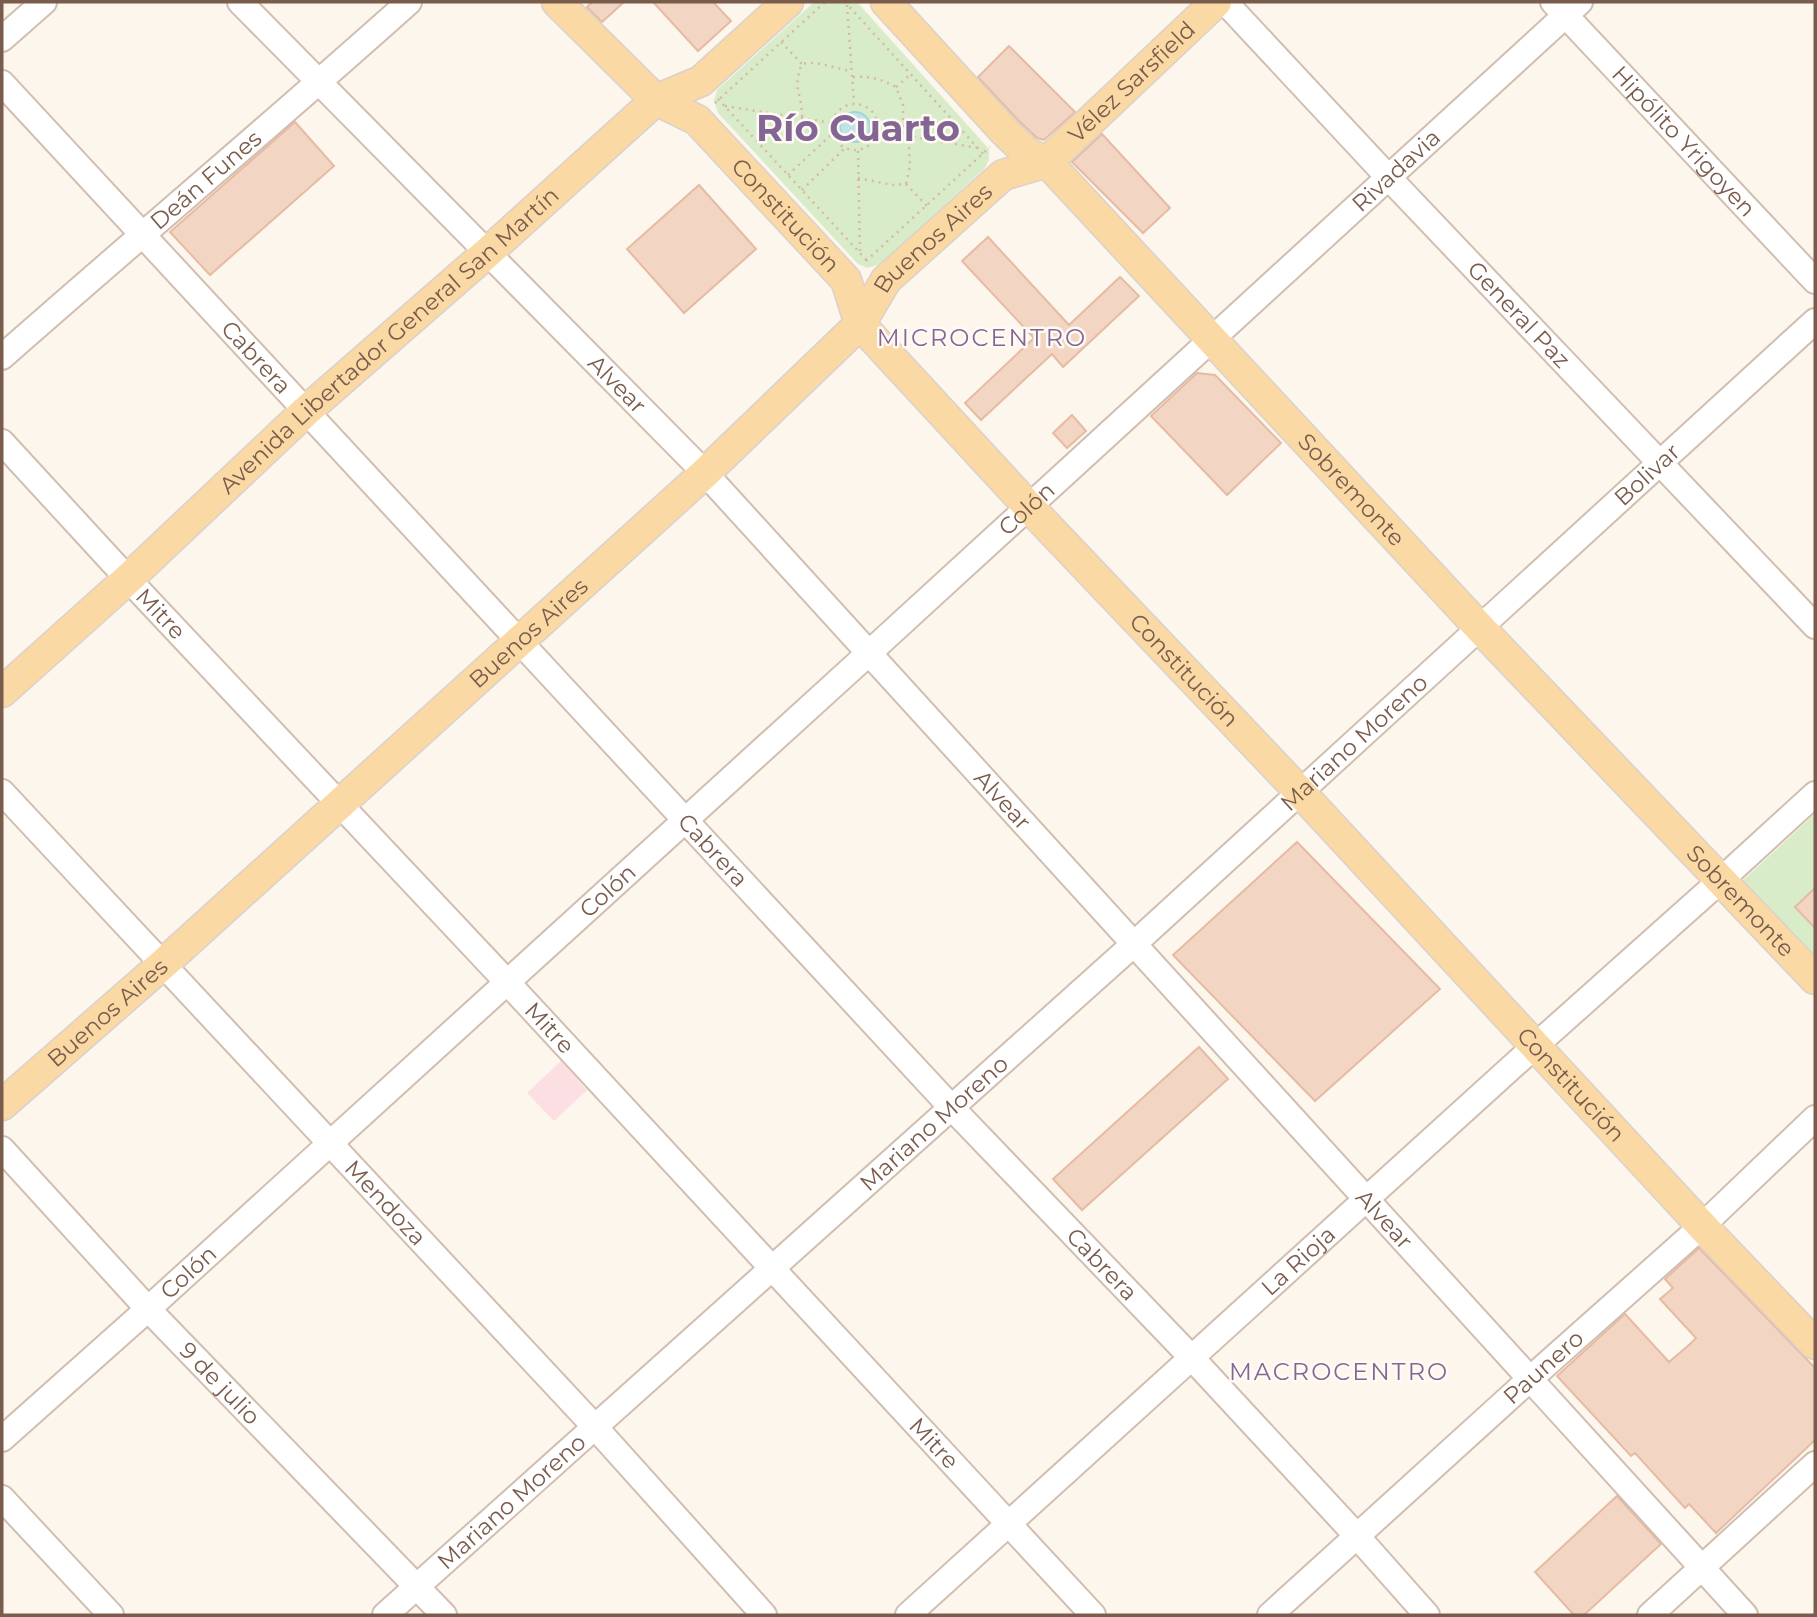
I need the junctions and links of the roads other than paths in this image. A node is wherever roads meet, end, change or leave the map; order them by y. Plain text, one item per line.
1 (44, 2) edge
2 (240, 2) edge
3 (409, 2) edge
4 (557, 2) edge
5 (788, 2) edge
6 (886, 2) edge
7 (1216, 2) edge
8 (1225, 2) edge
9 (1566, 6) edge
10 (2, 39) edge
11 (320, 82) junction
12 (2, 83) edge
13 (656, 100) junction
14 (1047, 162) junction
15 (1389, 178) junction
16 (142, 234) junction
17 (487, 253) junction
18 (866, 274) junction
19 (1815, 281) edge
20 (1815, 321) edge
21 (860, 324) junction
22 (1211, 338) junction
23 (2, 358) edge
24 (306, 411) junction
25 (2, 442) edge
26 (1661, 462) junction
27 (705, 473) junction
28 (1028, 506) junction
29 (128, 579) junction
30 (1815, 626) edge
31 (1479, 627) junction
32 (518, 642) junction
33 (869, 653) junction
34 (2, 692) edge
35 (2, 792) edge
36 (1300, 792) junction
37 (1815, 794) edge
38 (339, 803) junction
39 (684, 820) junction
40 (1721, 880) junction
41 (1134, 944) junction
42 (162, 965) junction
43 (1815, 979) edge
44 (507, 982) junction
45 (1535, 1045) junction
46 (2, 1105) edge
47 (951, 1107) junction
48 (1815, 1118) edge
49 (330, 1142) junction
50 (2, 1149) edge
51 (1366, 1199) junction
52 (1702, 1226) junction
53 (773, 1268) junction
54 (148, 1308) junction
55 (1815, 1344) edge
56 (1191, 1357) junction
57 (1530, 1379) junction
58 (595, 1427) junction
59 (2, 1439) edge
60 (1815, 1464) edge
61 (2, 1499) edge
62 (1008, 1524) junction
63 (1356, 1535) junction
64 (1702, 1568) junction
65 (417, 1586) junction
66 (111, 1615) edge
67 (385, 1615) edge
68 (444, 1615) edge
69 (765, 1615) edge
70 (908, 1615) edge
71 (1093, 1615) edge
72 (1270, 1615) edge
73 (1427, 1615) edge
74 (1650, 1615) edge
75 (1745, 1615) edge

1 - 10 street
2 - 11 street, Alvear
3 - 11 street, Deán Funes
4 - 13 main road, Constitución
5 - 13 main road, Avenida Libertador General San Martín
6 - 14 main road, Sobremonte
7 - 14 main road, Vélez Sarsfield
8 - 15 street, General Paz
9 - 15 street, Rivadavia
9 - 19 street, Hipólito Yrigoyen
11 - 16 street, Deán Funes
11 - 17 street, Alvear
12 - 16 street, Cabrera
13 - 17 main road, Avenida Libertador General San Martín
13 - 18 main road, Constitución
14 - 18 main road, Buenos Aires
14 - 22 main road, Sobremonte
15 - 22 street, Rivadavia
15 - 26 street, General Paz
16 - 23 street, Deán Funes
16 - 24 street, Cabrera
17 - 24 main road, Avenida Libertador General San Martín
17 - 27 street, Alvear
18 - 21 main road, Buenos Aires
20 - 26 street, Bolivar
21 - 27 main road, Buenos Aires
21 - 28 main road, Constitución
22 - 28 street, Colón
22 - 31 main road, Sobremonte
24 - 29 main road, Avenida Libertador General San Martín
24 - 32 street, Cabrera
25 - 29 street, Mitre
26 - 30 street, General Paz
26 - 31 street, Bolivar
27 - 32 main road, Buenos Aires
27 - 33 street, Alvear
28 - 33 street, Colón
28 - 36 main road, Constitución
29 - 34 main road, Avenida Libertador General San Martín
29 - 38 street, Mitre
31 - 36 street, Mariano Moreno
31 - 40 main road, Sobremonte
32 - 38 main road, Buenos Aires
32 - 39 street, Cabrera
33 - 39 street, Colón
33 - 41 street, Alvear
35 - 42 street, Mendoza
36 - 41 street, Mariano Moreno
36 - 45 main road, Constitución
37 - 40 street, La Rioja
38 - 42 main road, Buenos Aires
38 - 44 street, Mitre
39 - 44 street, Colón
39 - 47 street, Cabrera
40 - 43 main road, Sobremonte
40 - 45 street, La Rioja
41 - 47 street, Mariano Moreno
41 - 51 street, Alvear
42 - 46 main road, Buenos Aires
42 - 49 street, Mendoza
44 - 49 street, Colón
44 - 53 street, Mitre
45 - 51 street, La Rioja
45 - 52 main road, Constitución
47 - 53 street, Mariano Moreno
47 - 56 street, Cabrera
48 - 52 street, Paunero
49 - 54 street, Colón
49 - 58 street, Mendoza
50 - 54 street, 9 de julio
51 - 56 street, La Rioja
51 - 57 street, Alvear
52 - 55 main road, Constitución
52 - 57 street, Paunero
53 - 58 street, Mariano Moreno
53 - 62 street, Mitre
54 - 59 street, Colón
54 - 65 street, 9 de julio
56 - 62 street, La Rioja
56 - 63 street, Cabrera
57 - 63 street, Paunero
57 - 64 street, Alvear
58 - 65 street, Mariano Moreno
58 - 69 street, Mendoza
60 - 64 street
61 - 66 street
62 - 70 street, La Rioja
62 - 71 street, Mitre
63 - 72 street, Paunero
63 - 73 street, Cabrera
64 - 74 street
64 - 75 street, Alvear
65 - 67 street, Mariano Moreno
65 - 68 street, 9 de julio

